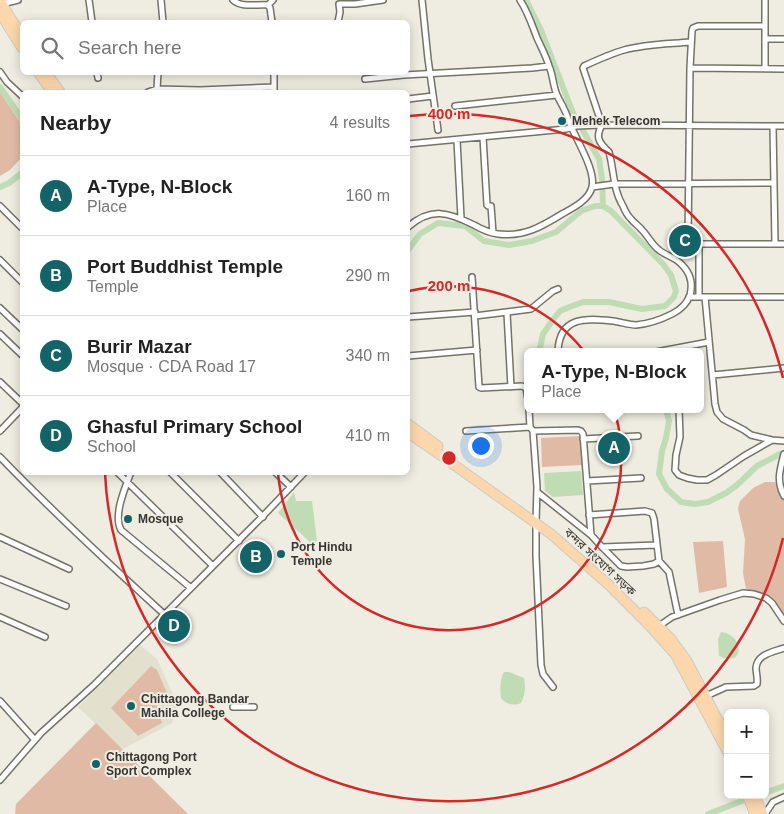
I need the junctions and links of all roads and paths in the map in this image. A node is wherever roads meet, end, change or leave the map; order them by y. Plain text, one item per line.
1 (18, 0) edge
2 (89, 0) edge
3 (161, 0) edge
4 (233, 0) edge
5 (274, 0) edge
6 (383, 0) edge
7 (422, 0) edge
8 (520, 0) edge
9 (765, 0) edge
10 (361, 1) edge
11 (268, 5) junction
12 (1, 6) edge
13 (92, 20) edge
14 (163, 20) edge
15 (272, 20) edge
16 (338, 20) edge
17 (765, 26) junction
18 (20, 33) edge
19 (765, 39) junction
20 (784, 39) edge
21 (690, 42) junction
22 (20, 44) edge
23 (549, 66) junction
24 (690, 68) junction
25 (766, 69) junction
26 (784, 69) edge
27 (0, 72) edge
28 (430, 74) junction
29 (40, 75) edge
30 (48, 75) edge
31 (158, 75) edge
32 (274, 75) edge
33 (404, 75) edge
34 (410, 75) edge
35 (365, 79) dead end
36 (157, 89) junction
37 (51, 90) edge
38 (59, 90) edge
39 (154, 90) edge
40 (184, 90) edge
41 (274, 90) edge
42 (20, 94) edge
43 (557, 95) junction
44 (434, 96) junction
45 (410, 99) edge
46 (455, 106) dead end
47 (602, 125) junction
48 (689, 125) junction
49 (773, 126) junction
50 (784, 126) edge
51 (574, 127) junction
52 (438, 130) dead end
53 (483, 137) junction
54 (456, 140) junction
55 (410, 144) edge
56 (688, 183) junction
57 (774, 183) junction
58 (613, 184) junction
59 (594, 187) junction
60 (0, 206) edge
61 (460, 218) junction
62 (410, 225) edge
63 (20, 226) edge
64 (493, 233) junction
65 (699, 244) junction
66 (774, 244) junction
67 (784, 244) edge
68 (0, 260) edge
69 (472, 276) dead end
70 (20, 280) edge
71 (558, 289) dead end
72 (784, 296) edge
73 (689, 297) junction
74 (702, 297) junction
75 (0, 308) edge
76 (508, 313) junction
77 (475, 314) junction
78 (410, 317) edge
79 (20, 327) edge
80 (0, 334) edge
81 (709, 342) junction
82 (558, 348) edge
83 (677, 348) edge
84 (477, 350) junction
85 (20, 353) edge
86 (410, 356) edge
87 (784, 368) edge
88 (713, 375) junction
89 (0, 382) edge
90 (511, 387) junction
91 (524, 387) edge
92 (20, 400) edge
93 (20, 410) edge
94 (530, 413) edge
95 (679, 413) edge
96 (410, 426) edge
97 (532, 429) junction
98 (0, 431) edge
99 (466, 431) dead end
100 (410, 434) edge
101 (638, 436) dead end
102 (583, 439) junction
103 (772, 440) junction
104 (784, 441) edge
105 (784, 454) edge
106 (0, 456) edge
107 (120, 475) edge
108 (130, 475) edge
109 (173, 475) edge
110 (223, 475) edge
111 (278, 475) edge
112 (302, 475) edge
113 (641, 478) dead end
114 (586, 481) junction
115 (127, 482) junction
116 (291, 487) junction
117 (537, 492) junction
118 (784, 496) edge
119 (589, 515) junction
120 (263, 517) junction
121 (536, 520) junction
122 (591, 535) junction
123 (0, 537) edge
124 (239, 541) junction
125 (658, 545) junction
126 (602, 547) junction
127 (659, 561) junction
128 (214, 566) junction
129 (69, 569) dead end
130 (0, 579) edge
131 (191, 588) junction
132 (66, 606) dead end
133 (164, 614) junction
134 (678, 615) junction
135 (0, 617) edge
136 (784, 621) edge
137 (659, 626) junction
138 (45, 637) dead end
139 (784, 648) edge
140 (553, 687) dead end
141 (706, 696) junction
142 (0, 701) edge
143 (254, 706) dead end
144 (233, 707) dead end
145 (724, 732) edge
146 (35, 740) junction
147 (724, 745) edge
148 (0, 780) edge
149 (784, 797) edge
150 (749, 799) edge
151 (756, 799) edge
152 (755, 814) edge
153 (764, 814) edge

1 - 12 street
2 - 13 street
3 - 14 street
4 - 11 street
5 - 11 street
6 - 10 street
7 - 28 street
8 - 23 street
9 - 17 street
10 - 16 street
11 - 15 street
12 - 18 highway
12 - 22 highway
17 - 19 street
17 - 21 street
19 - 20 street
19 - 25 street
21 - 24 street
21 - 47 street
23 - 28 street
23 - 43 street
24 - 25 street
24 - 48 street
25 - 26 street
27 - 42 street
28 - 34 street
28 - 44 street
29 - 37 highway
30 - 38 highway
31 - 36 street
32 - 41 street
33 - 35 street
36 - 39 street
36 - 40 street
43 - 46 street
43 - 51 street
44 - 45 street
44 - 52 street
47 - 48 street
47 - 51 street
47 - 58 street
48 - 49 street
48 - 56 street
49 - 50 street
49 - 57 street
51 - 53 street
51 - 59 street
53 - 54 street
53 - 64 street
54 - 55 street
54 - 61 street
56 - 57 street
56 - 58 street
56 - 65 street
57 - 66 street
58 - 59 street
58 - 73 street
59 - 64 street
60 - 63 street
61 - 62 street
61 - 64 street
65 - 66 street
65 - 74 street
66 - 67 street
68 - 70 street
69 - 77 street
71 - 76 street
72 - 74 street
73 - 74 street
73 - 82 street
74 - 81 street
75 - 79 street
76 - 77 street
76 - 90 street
77 - 78 street
77 - 84 street
80 - 85 street
81 - 83 street
81 - 88 street
84 - 86 street
84 - 90 street
87 - 88 street
88 - 103 street
89 - 92 street
90 - 91 street
93 - 98 street
94 - 97 street
95 - 103 street
96 - 121 highway, বন্দর সংযোগ সড়ক
97 - 99 street
97 - 102 street
97 - 117 street
100 - 121 highway, বন্দর সংযোগ সড়ক
101 - 102 street
102 - 114 street
103 - 104 street
105 - 118 street
106 - 133 street
107 - 115 street
108 - 115 street
109 - 124 street
110 - 120 street
111 - 116 street
112 - 116 street
113 - 114 street
114 - 119 street
115 - 128 street
115 - 131 street
116 - 120 street
117 - 121 street
117 - 122 street
119 - 122 street
119 - 125 street
120 - 124 street
121 - 137 highway, বন্দর সংযোগ সড়ক
121 - 140 street
121 - 147 highway, বন্দর সংযোগ সড়ক
122 - 126 street
123 - 129 street
124 - 128 street
125 - 126 street
125 - 127 street
126 - 127 street
127 - 134 street
128 - 131 street
130 - 132 street
131 - 133 street
133 - 146 street
134 - 136 street
134 - 137 street
135 - 138 street
137 - 141 highway, বন্দর সংযোগ সড়ক
139 - 141 street
141 - 145 highway, বন্দর সংযোগ সড়ক
142 - 146 street
143 - 144 street
146 - 148 street
149 - 153 street
150 - 152 highway
151 - 153 highway

